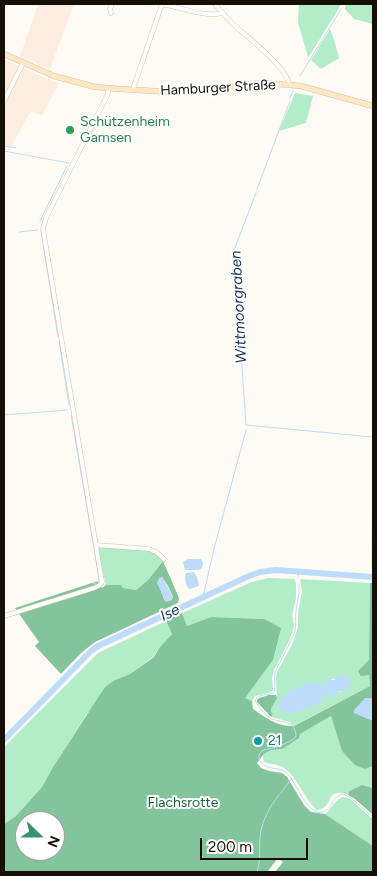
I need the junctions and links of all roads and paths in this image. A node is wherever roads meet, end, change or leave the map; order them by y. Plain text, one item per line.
1 (112, 4) edge
2 (162, 4) edge
3 (216, 4) edge
4 (111, 13) dead end
5 (222, 13) junction
6 (4, 54) edge
7 (23, 63) junction
8 (289, 85) junction
9 (110, 88) junction
10 (134, 90) junction
11 (4, 100) edge
12 (373, 106) edge
13 (96, 545) junction
14 (164, 559) dead end
15 (4, 616) edge

1 - 4 street
2 - 5 street
2 - 10 street
3 - 5 street
5 - 8 street
6 - 7 street, Hamburger Straße
7 - 9 street, Hamburger Straße
7 - 11 street
8 - 10 street, Hamburger Straße
8 - 12 street, Hamburger Straße
9 - 10 street, Hamburger Straße
9 - 13 street
13 - 14 street
13 - 15 street

